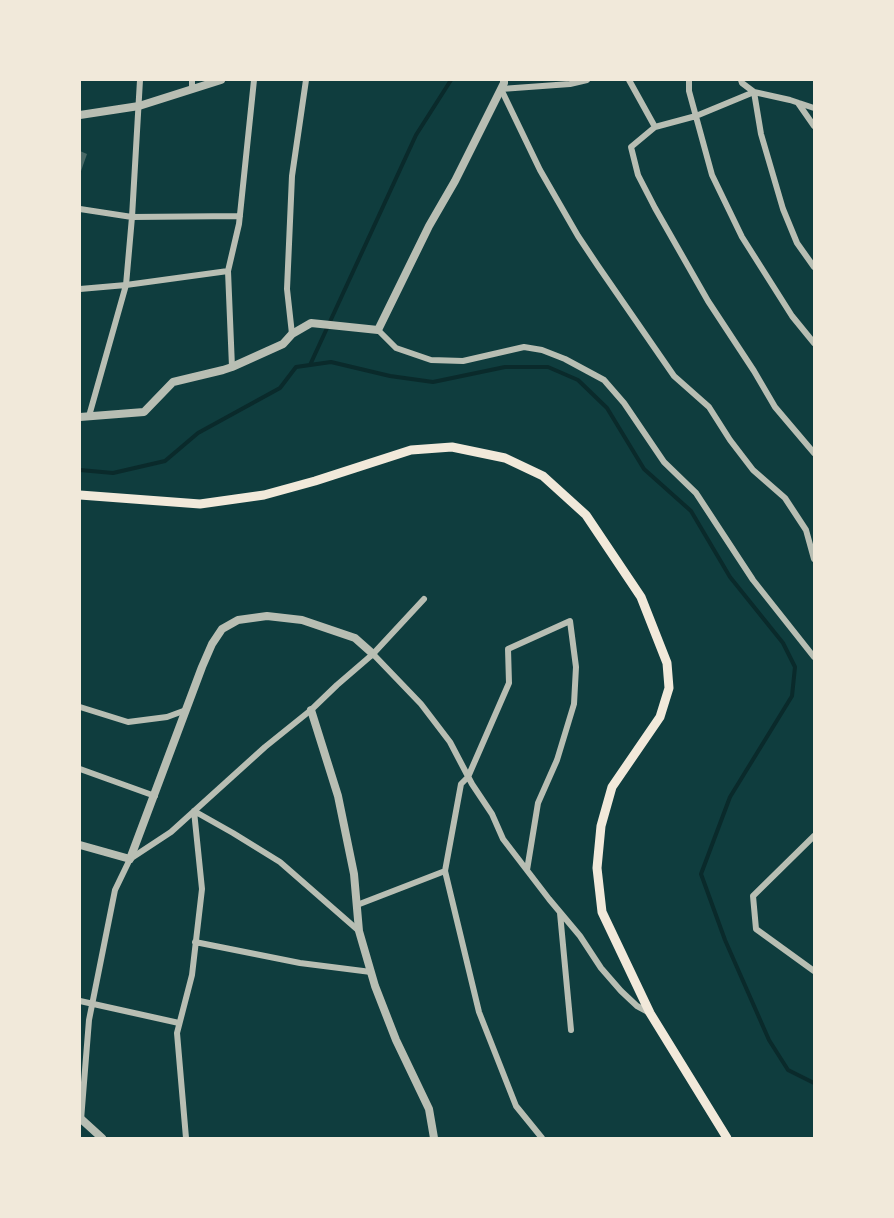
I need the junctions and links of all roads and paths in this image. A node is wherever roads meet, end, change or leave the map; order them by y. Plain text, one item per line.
1 (140, 80) edge
2 (192, 80) edge
3 (221, 80) edge
4 (254, 80) edge
5 (306, 80) edge
6 (504, 80) edge
7 (587, 80) edge
8 (629, 80) edge
9 (689, 80) edge
10 (741, 80) edge
11 (192, 89) junction
12 (501, 89) junction
13 (754, 92) junction
14 (798, 102) junction
15 (139, 106) junction
16 (814, 108) edge
17 (80, 115) edge
18 (696, 116) junction
19 (814, 126) edge
20 (655, 128) junction
21 (80, 209) edge
22 (240, 216) junction
23 (132, 217) junction
24 (814, 267) edge
25 (228, 271) junction
26 (126, 285) junction
27 (80, 289) edge
28 (378, 330) junction
29 (292, 334) junction
30 (814, 343) edge
31 (231, 367) junction
32 (89, 416) junction
33 (80, 417) edge
34 (814, 453) edge
35 (80, 495) edge
36 (814, 558) edge
37 (424, 599) dead end
38 (373, 654) junction
39 (814, 657) edge
40 (80, 706) edge
41 (186, 710) junction
42 (311, 710) junction
43 (80, 769) edge
44 (468, 777) junction
45 (155, 796) junction
46 (194, 812) junction
47 (814, 836) edge
48 (80, 845) edge
49 (130, 859) junction
50 (527, 870) junction
51 (445, 871) junction
52 (357, 905) junction
53 (560, 912) junction
54 (359, 931) junction
55 (195, 942) junction
56 (814, 971) edge
57 (371, 972) junction
58 (80, 1001) edge
59 (92, 1004) junction
60 (650, 1013) junction
61 (179, 1023) junction
62 (571, 1030) dead end
63 (80, 1119) edge
64 (102, 1138) edge
65 (186, 1138) edge
66 (434, 1138) edge
67 (542, 1138) edge
68 (727, 1138) edge

1 - 15 street
2 - 11 street
3 - 11 street
4 - 22 street
5 - 29 street
6 - 12 street
7 - 12 street
8 - 20 street
9 - 18 street
10 - 13 street
11 - 15 street
12 - 28 street
12 - 36 street
13 - 14 street
13 - 18 street
13 - 24 street
14 - 16 street
14 - 19 street
15 - 17 street
15 - 23 street
18 - 20 street
18 - 30 street
20 - 34 street
21 - 23 street
22 - 23 street
22 - 25 street
23 - 26 street
25 - 26 street
25 - 31 street
26 - 27 street
26 - 32 street
28 - 29 street
28 - 39 street
29 - 31 street
31 - 32 street
32 - 33 street
35 - 60 main road
37 - 38 street
38 - 41 street
38 - 42 street
38 - 44 street
40 - 41 street
41 - 45 street
42 - 46 street
42 - 52 street
43 - 45 street
44 - 50 street
44 - 50 street
44 - 51 street
45 - 49 street
46 - 49 street
46 - 54 street
46 - 55 street
47 - 56 street
48 - 49 street
49 - 59 street
50 - 53 street
51 - 52 street
51 - 67 street
52 - 54 street
53 - 60 street
53 - 62 street
54 - 57 street
55 - 57 street
55 - 61 street
57 - 66 street
58 - 59 street
59 - 61 street
59 - 63 street
60 - 68 main road
61 - 65 street
63 - 64 street

